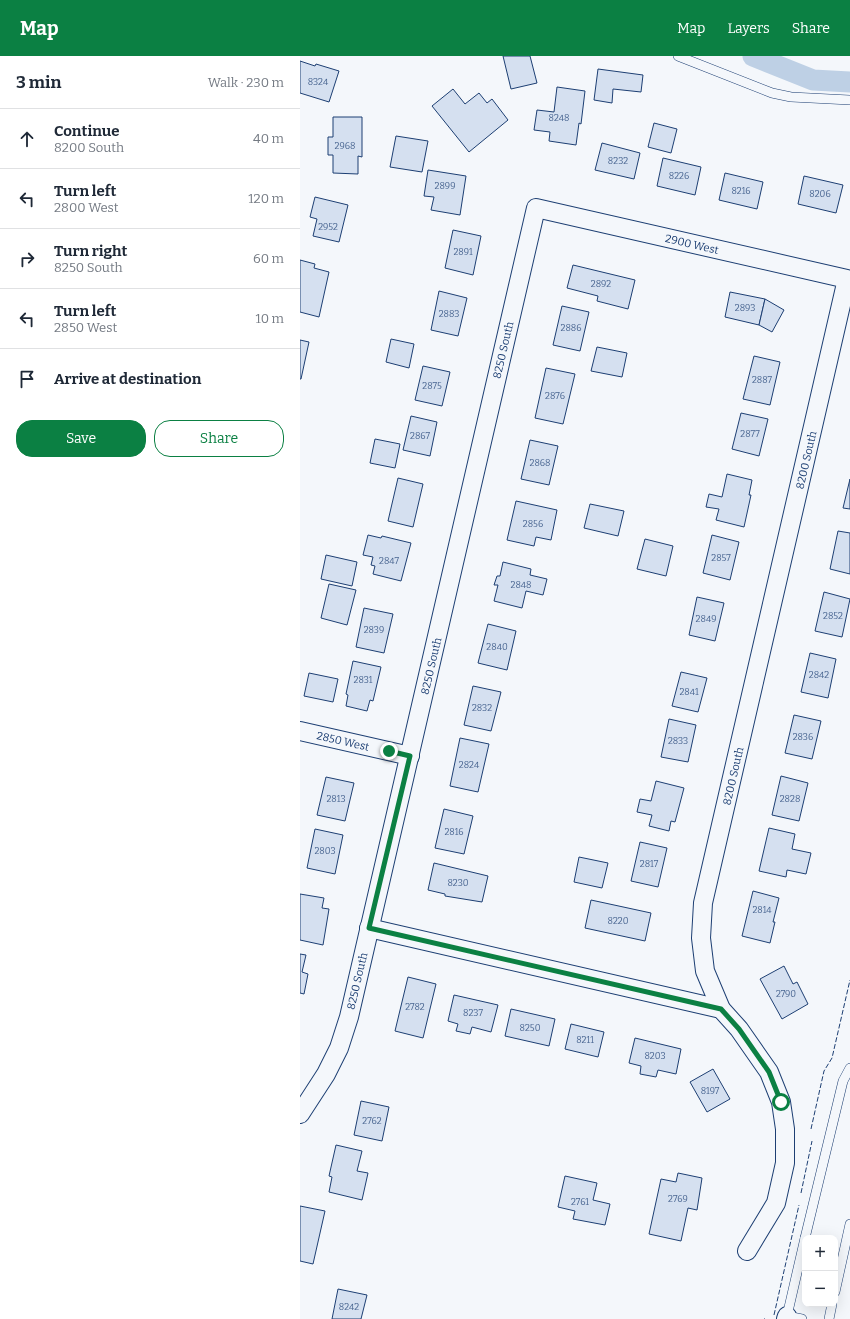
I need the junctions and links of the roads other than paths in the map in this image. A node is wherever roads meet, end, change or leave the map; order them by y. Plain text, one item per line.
1 (678, 56) edge
2 (850, 100) edge
3 (536, 208) joint
4 (848, 280) joint
5 (300, 731) edge
6 (410, 756) junction
7 (369, 928) junction
8 (721, 1009) junction
9 (850, 1068) edge
10 (300, 1114) edge
11 (850, 1224) edge
12 (806, 1235) edge
13 (747, 1251) dead end
14 (802, 1255) edge
15 (838, 1278) edge
16 (831, 1307) edge
17 (791, 1318) edge
18 (829, 1319) edge

1 - 2 lane
3 - 4 street, 2900 West
3 - 6 street, 8250 South
4 - 8 street, 8200 South
5 - 6 street, 2850 West
6 - 7 street, 8250 South
7 - 8 street
7 - 10 street, 8250 South
8 - 13 street, 8200 South
9 - 12 lane
11 - 15 lane
14 - 17 lane
16 - 18 lane

